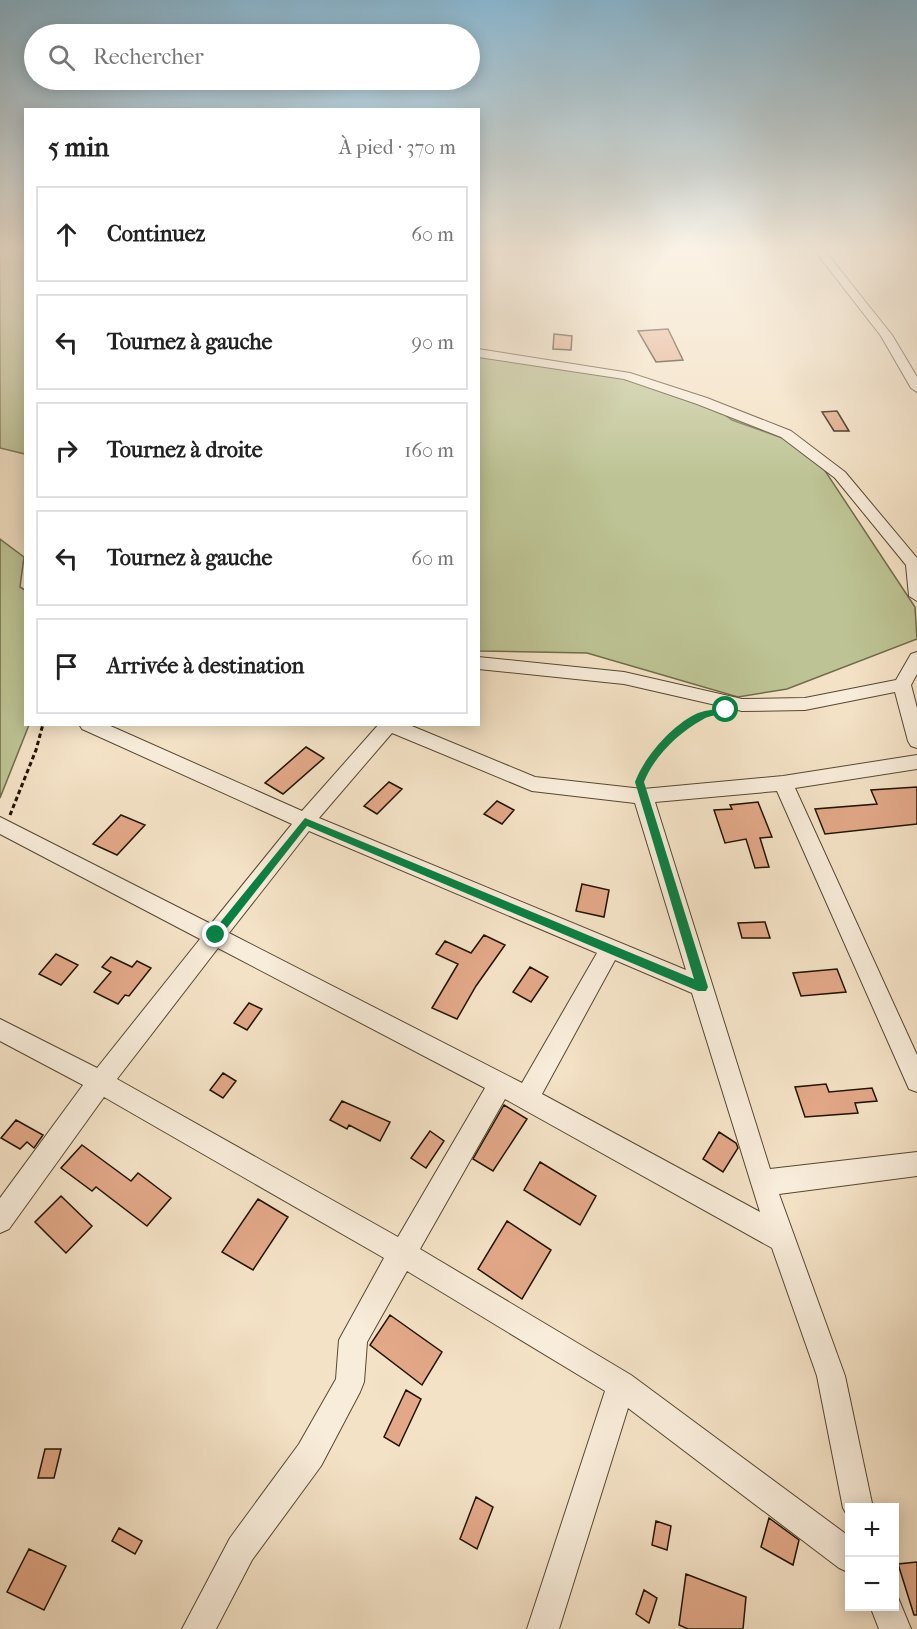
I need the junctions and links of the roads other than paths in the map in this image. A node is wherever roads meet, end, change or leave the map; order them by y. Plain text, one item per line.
1 (880, 327) edge
2 (480, 353) edge
3 (917, 388) edge
4 (917, 596) edge
5 (917, 658) edge
6 (480, 663) edge
7 (902, 686) junction
8 (92, 726) edge
9 (388, 726) edge
10 (391, 726) edge
11 (917, 741) edge
12 (917, 762) edge
13 (783, 783) junction
14 (643, 796) junction
15 (305, 821) junction
16 (3, 822) edge
17 (216, 935) junction
18 (610, 949) junction
19 (702, 987) junction
20 (0, 1029) edge
21 (917, 1081) edge
22 (100, 1083) junction
23 (500, 1084) junction
24 (527, 1098) junction
25 (917, 1164) edge
26 (762, 1183) junction
27 (0, 1220) edge
28 (782, 1239) junction
29 (403, 1254) junction
30 (621, 1385) junction
31 (857, 1503) edge
32 (845, 1554) edge
33 (888, 1611) edge
34 (198, 1629) edge
35 (543, 1629) edge
36 (895, 1629) edge

1 - 3 street
2 - 4 street
5 - 7 street
6 - 7 street
7 - 11 street
8 - 15 street
9 - 15 street
10 - 14 street
12 - 13 street
13 - 14 street
13 - 21 street
14 - 19 street
15 - 17 street
15 - 18 street
16 - 17 street
17 - 22 street
17 - 23 street
18 - 19 street
18 - 24 street
19 - 26 street
20 - 22 street
22 - 27 street
22 - 29 street
23 - 24 street
23 - 29 street
24 - 28 street
25 - 26 street
26 - 28 street
28 - 31 street
29 - 30 street
29 - 34 street
30 - 32 street
30 - 35 street
33 - 36 street

